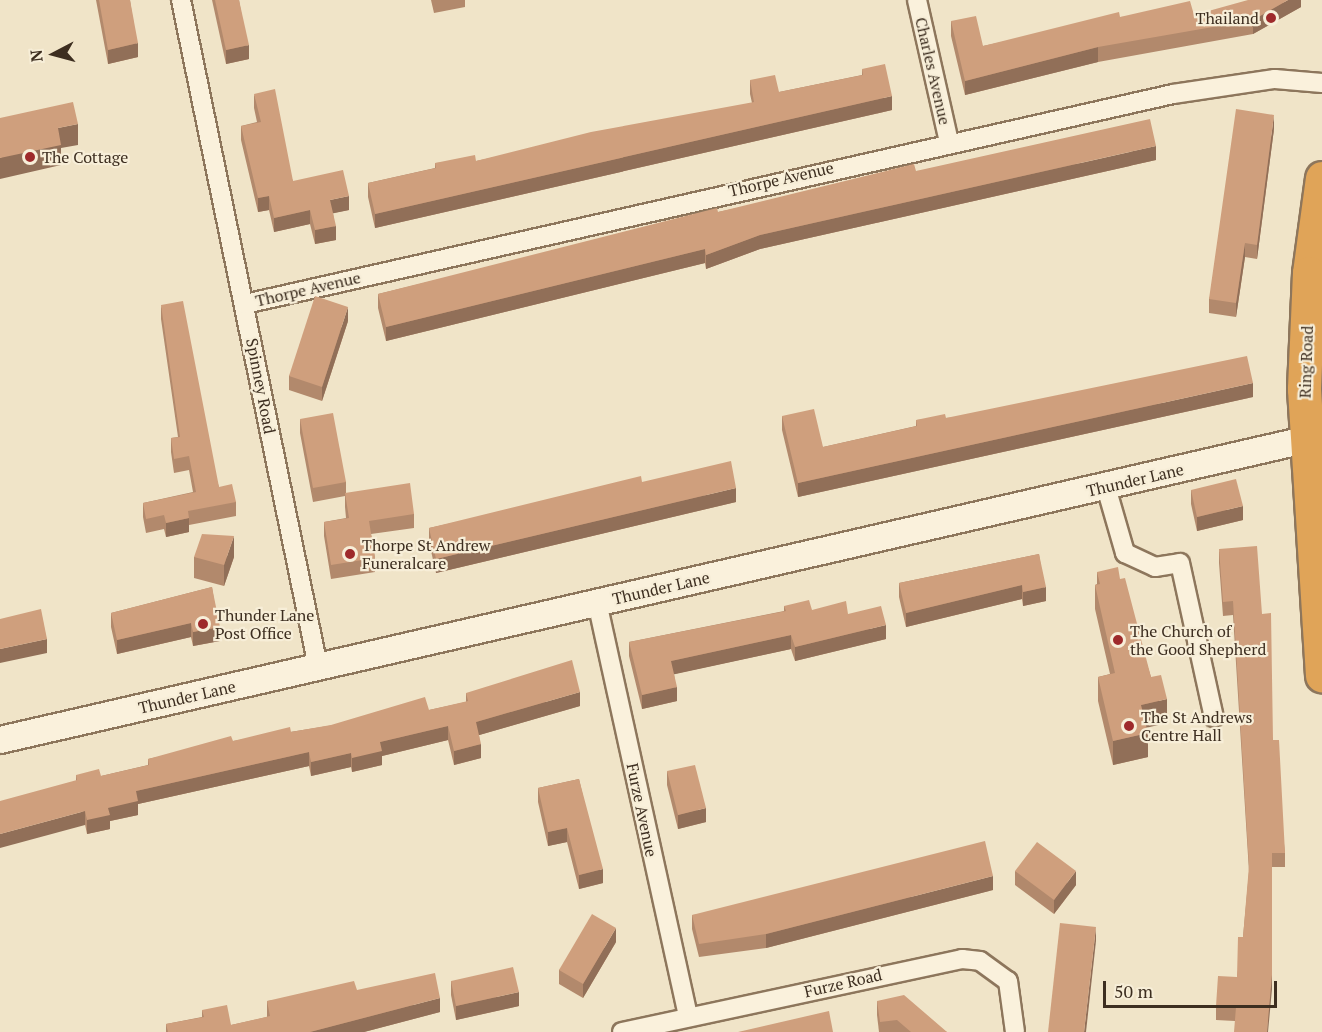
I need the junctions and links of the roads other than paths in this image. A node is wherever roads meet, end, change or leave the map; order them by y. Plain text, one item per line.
1 (181, 0) edge
2 (917, 0) edge
3 (1322, 83) edge
4 (949, 142) junction
5 (1322, 177) edge
6 (245, 304) junction
7 (1314, 438) edge
8 (1106, 488) junction
9 (597, 602) junction
10 (318, 667) junction
11 (1322, 675) edge
12 (1214, 717) dead end
13 (0, 740) edge
14 (688, 1017) junction
15 (622, 1032) edge
16 (1015, 1032) edge

1 - 6 street, Spinney Road
2 - 4 street, Charles Avenue
3 - 4 street, Thorpe Avenue
4 - 6 street, Thorpe Avenue
5 - 7 highway, Ring Road
6 - 10 street, Spinney Road
7 - 8 street, Thunder Lane
7 - 11 highway, Ring Road
8 - 9 street, Thunder Lane
8 - 12 street
9 - 10 street, Thunder Lane
9 - 14 street, Furze Avenue
10 - 13 street, Thunder Lane
14 - 15 street, Furze Road
14 - 16 street, Furze Road

